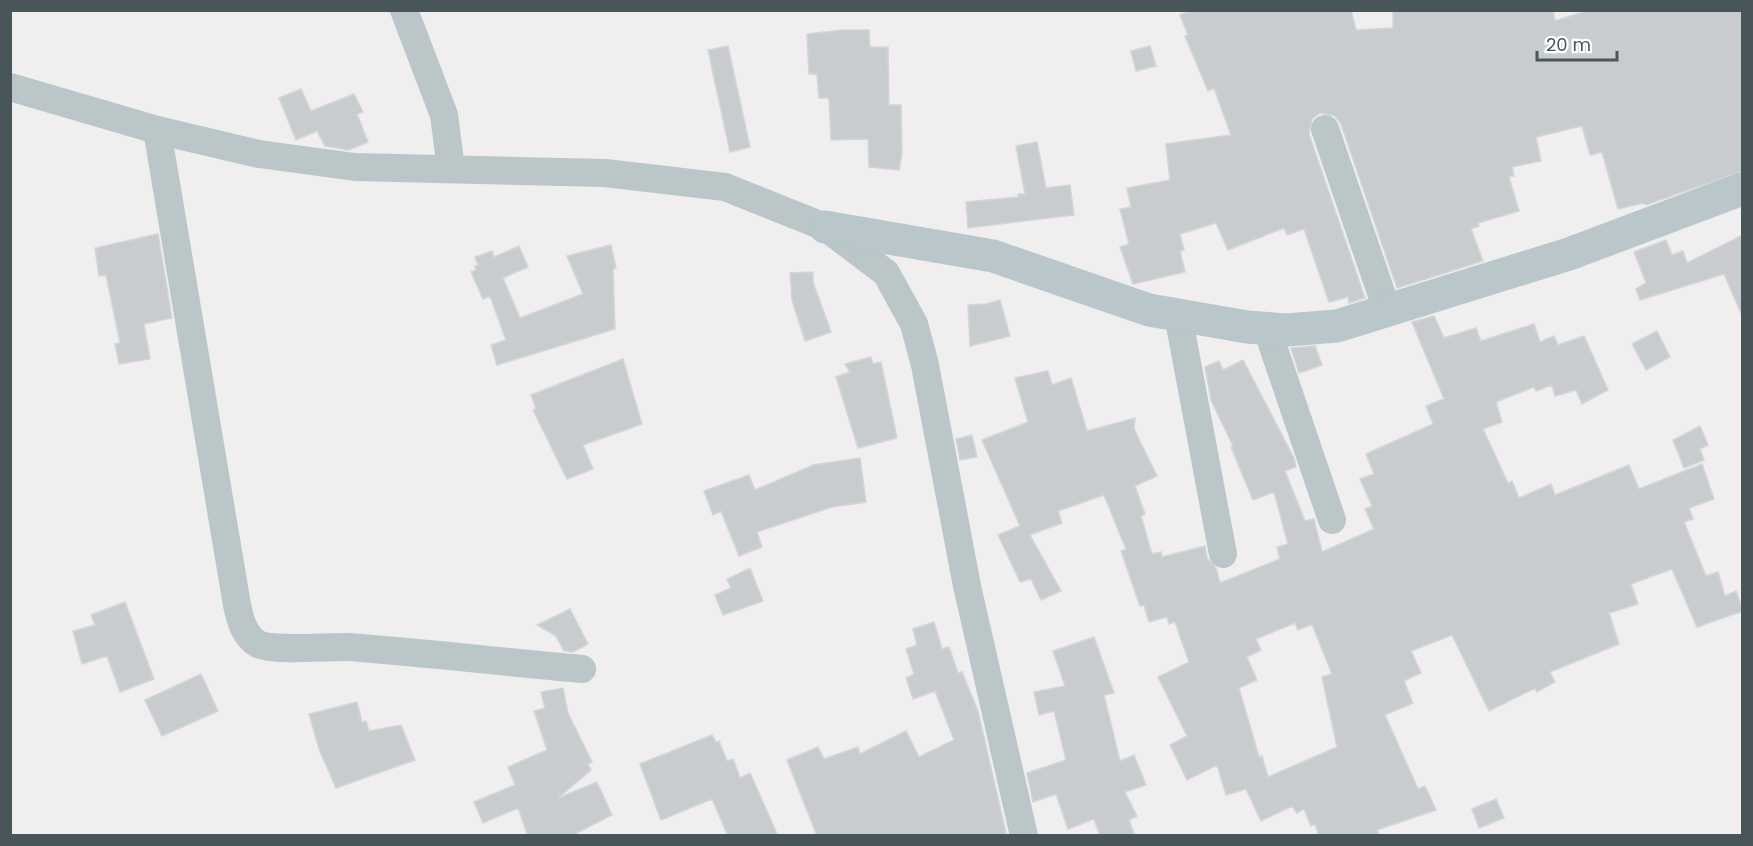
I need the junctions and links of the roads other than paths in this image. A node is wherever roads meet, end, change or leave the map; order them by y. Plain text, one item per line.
1 (404, 10) edge
2 (10, 87) edge
3 (1324, 129) dead end
4 (157, 130) junction
5 (451, 169) junction
6 (1743, 189) edge
7 (825, 227) junction
8 (1387, 310) junction
9 (1178, 315) junction
10 (1267, 329) junction
11 (1332, 520) dead end
12 (1223, 554) dead end
13 (582, 669) dead end
14 (1023, 836) edge

1 - 5 street
2 - 4 street
3 - 8 street
4 - 5 street
4 - 13 street
5 - 7 street
6 - 8 street
7 - 9 street
7 - 14 street
8 - 10 street
9 - 10 street
9 - 12 street
10 - 11 street

